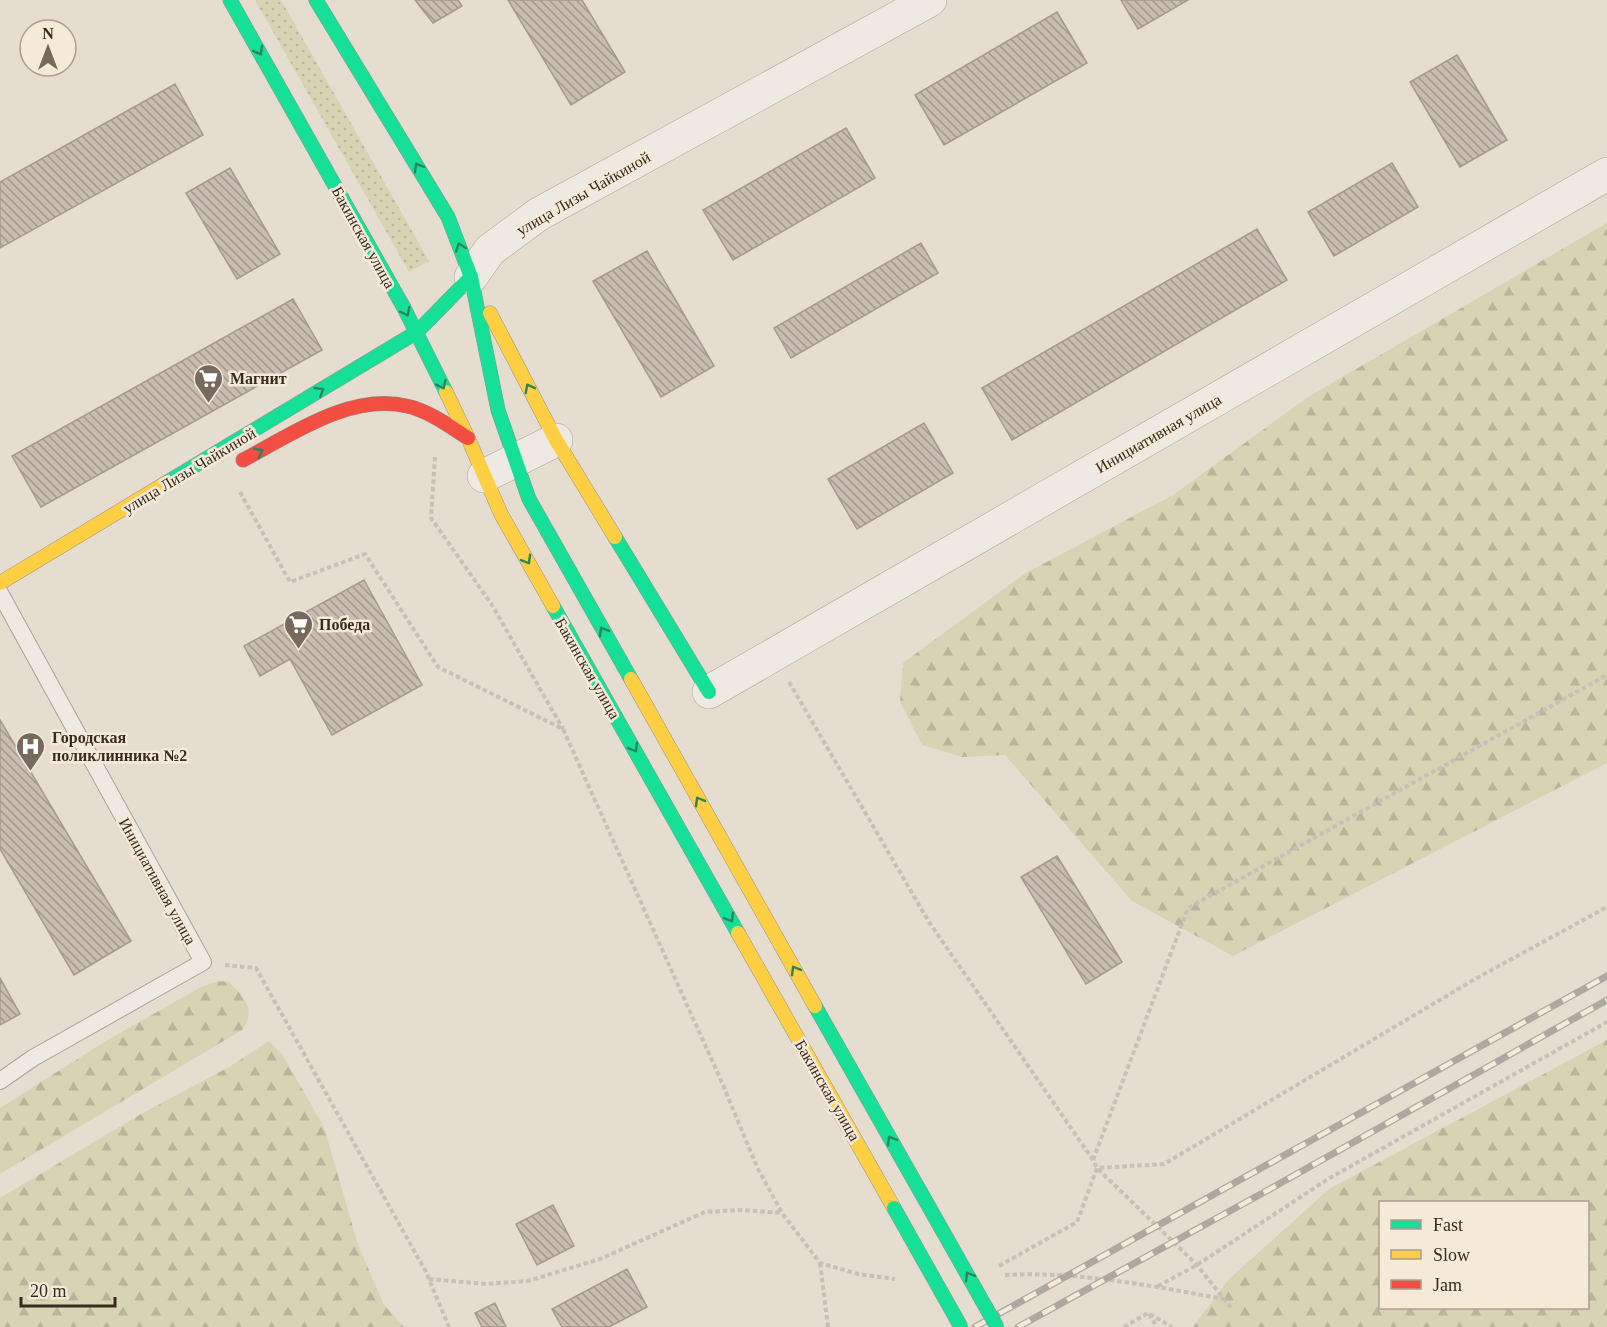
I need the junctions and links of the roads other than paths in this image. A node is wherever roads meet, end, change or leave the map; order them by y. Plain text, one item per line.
1 (230, 0) edge
2 (316, 0) edge
3 (930, 0) edge
4 (1607, 174) edge
5 (471, 277) junction
6 (417, 332) junction
7 (468, 438) junction
8 (556, 440) junction
9 (515, 459) junction
10 (227, 469) road end
11 (484, 476) junction
12 (164, 500) dead end
13 (19, 573) junction
14 (0, 583) edge
15 (0, 593) edge
16 (709, 692) joint
17 (0, 1081) edge
18 (962, 1327) edge
19 (998, 1327) edge

1 -> 6 main road, Бакинская улица
5 -> 2 main road, Бакинская улица
3 - 5 street, улица Лизы Чайкиной
4 - 16 street, Инициативная улица
5 - 6 main road, улица Лизы Чайкиной
8 -> 5 main road
5 - 9 main road, Бакинская улица
6 -> 7 main road, Бакинская улица
13 -> 6 main road, улица Лизы Чайкиной
10 -> 7 main road, улица Лизы Чайкиной
7 - 11 main road, Бакинская улица
8 - 9 street
8 - 16 main road
9 - 11 street
19 -> 9 main road, Бакинская улица, bridge
11 -> 18 main road, Бакинская улица, bridge
12 - 13 main road, улица Лизы Чайкиной
13 - 14 main road, улица Лизы Чайкиной
15 - 17 lane, Инициативная улица

